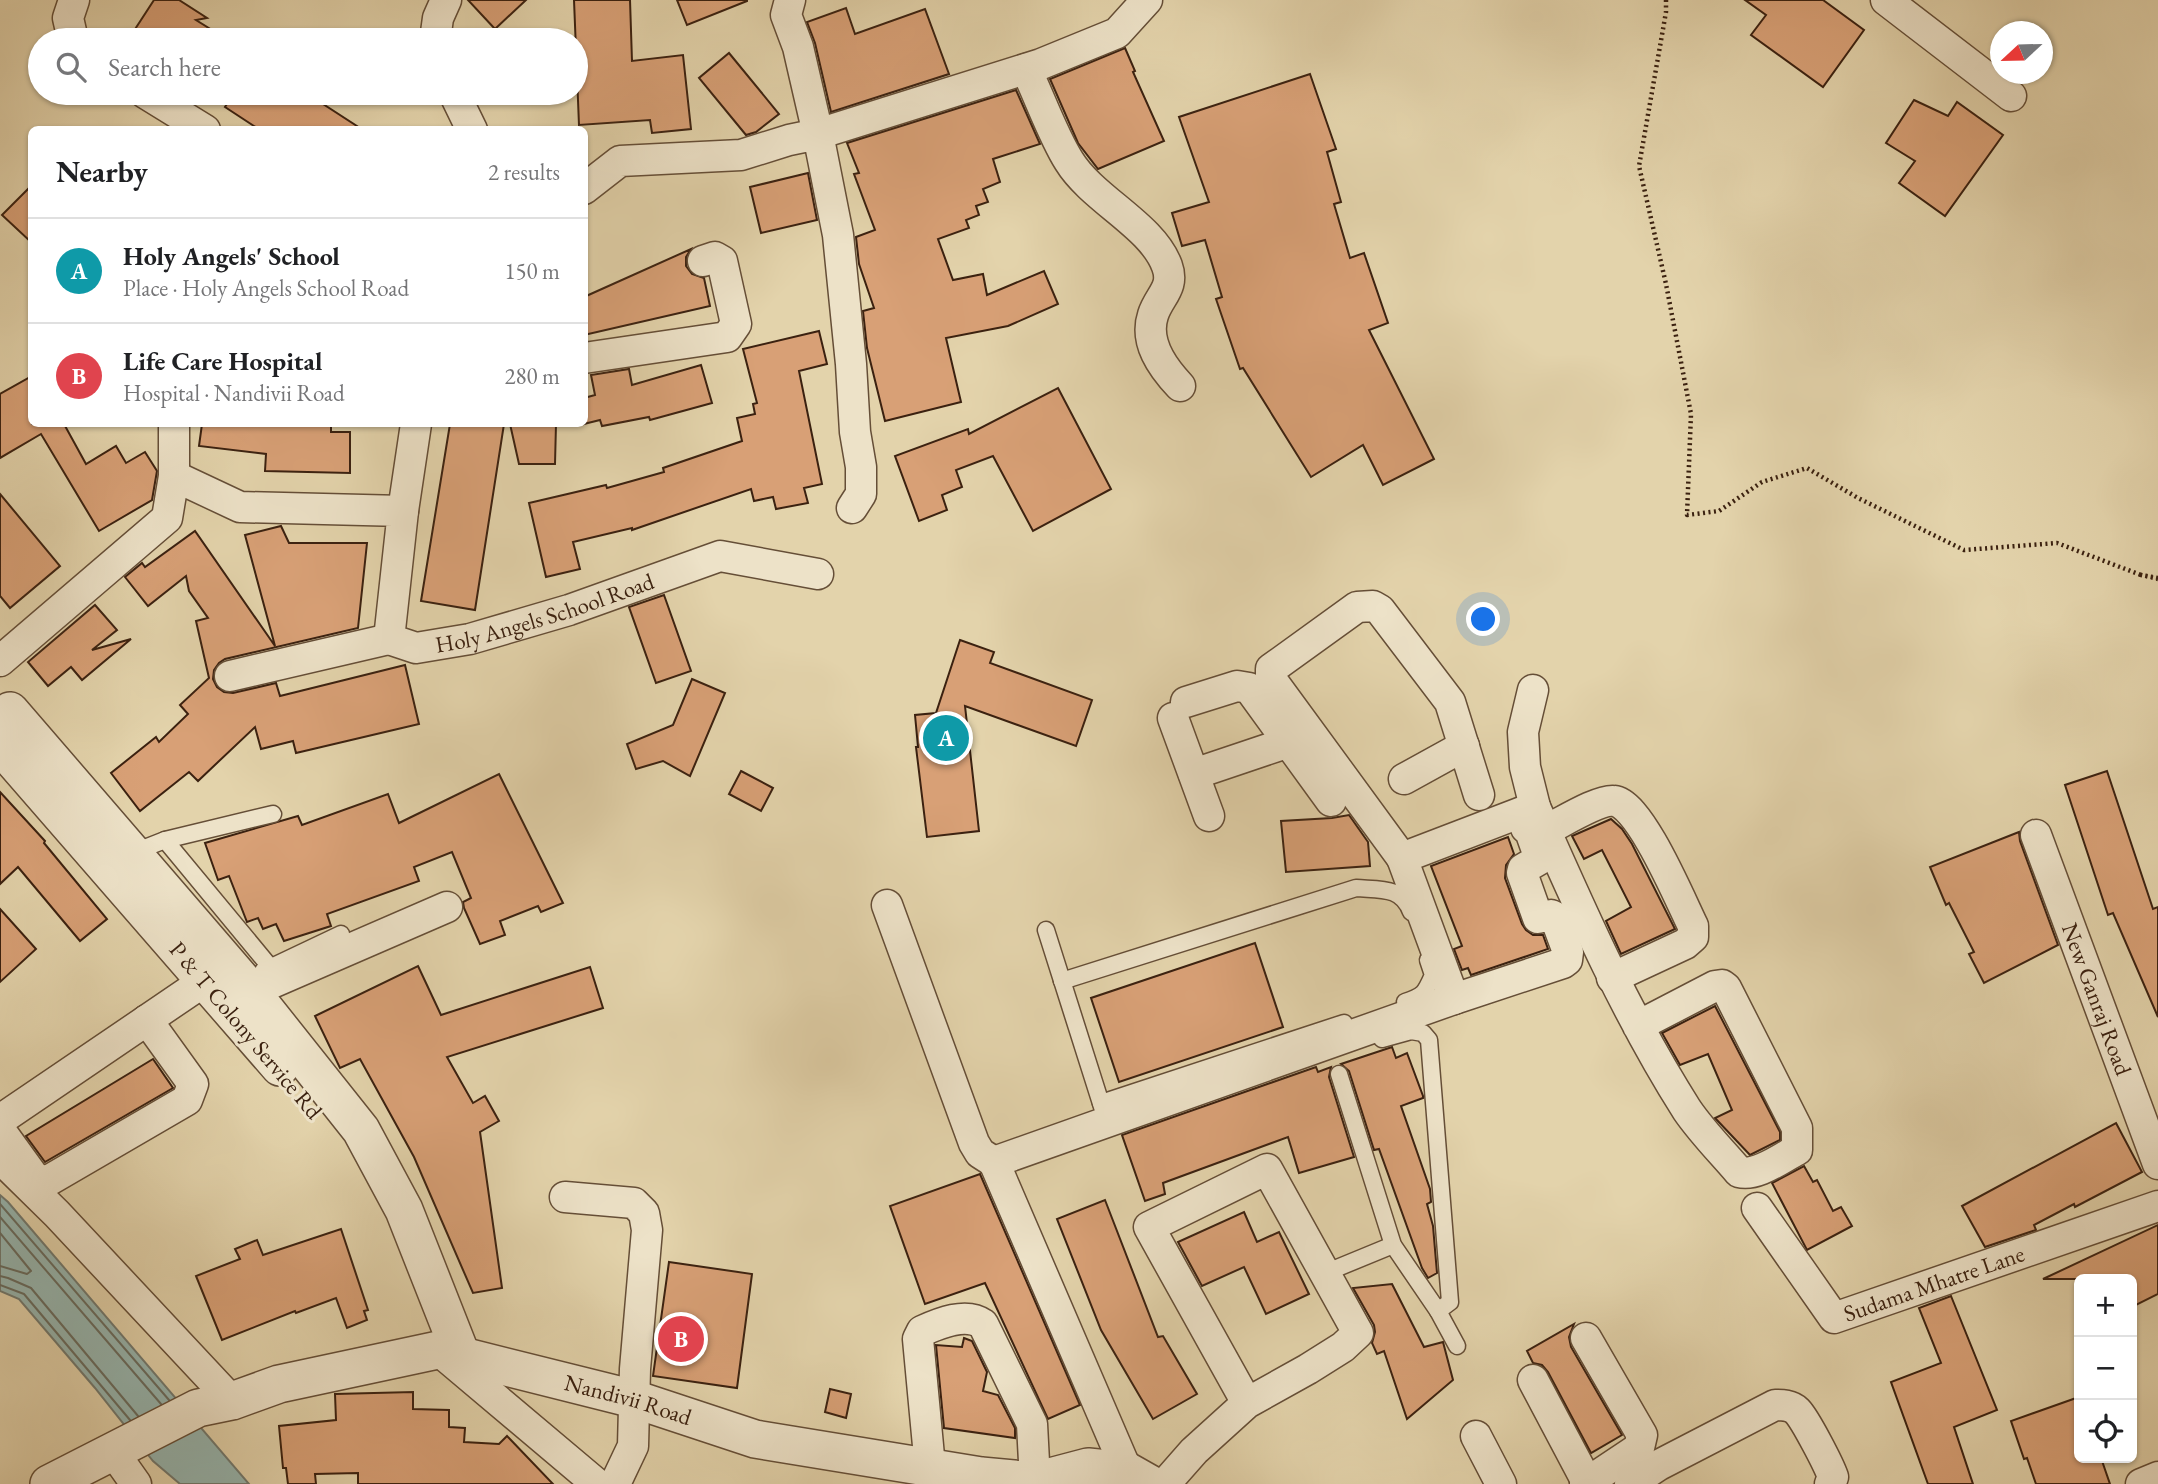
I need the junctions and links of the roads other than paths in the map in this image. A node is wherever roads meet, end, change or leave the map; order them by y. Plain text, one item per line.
1 (74, 0) edge
2 (446, 0) edge
3 (790, 0) edge
4 (1147, 0) edge
5 (1886, 0) edge
6 (70, 28) edge
7 (437, 28) edge
8 (1026, 69) junction
9 (2011, 96) dead end
10 (164, 105) edge
11 (460, 105) edge
12 (199, 126) edge
13 (470, 126) edge
14 (818, 134) junction
15 (588, 186) edge
16 (703, 261) dead end
17 (588, 357) edge
18 (1180, 386) dead end
19 (174, 427) edge
20 (416, 427) edge
21 (174, 476) junction
22 (852, 508) dead end
23 (403, 511) junction
24 (818, 575) dead end
25 (389, 639) junction
26 (0, 661) edge
27 (230, 676) dead end
28 (1533, 690) dead end
29 (4, 735) edge
30 (1300, 738) junction
31 (1465, 746) junction
32 (1194, 774) junction
33 (1404, 779) dead end
34 (1479, 795) dead end
35 (1331, 801) dead end
36 (273, 814) dead end
37 (1209, 816) dead end
38 (1540, 819) junction
39 (2036, 835) dead end
40 (148, 846) junction
41 (1404, 864) junction
42 (887, 905) dead end
43 (447, 907) dead end
44 (1046, 930) dead end
45 (341, 934) dead end
46 (1612, 978) junction
47 (1062, 981) junction
48 (238, 983) junction
49 (1454, 999) junction
50 (147, 1020) junction
51 (1638, 1027) junction
52 (1382, 1039) dead end
53 (1339, 1074) dead end
54 (1104, 1113) junction
55 (0, 1119) edge
56 (0, 1130) edge
57 (0, 1158) edge
58 (994, 1162) junction
59 (2158, 1164) edge
60 (565, 1197) dead end
61 (2158, 1206) edge
62 (1758, 1208) dead end
63 (1393, 1245) junction
64 (1325, 1273) junction
65 (1438, 1311) junction
66 (1586, 1338) dead end
67 (1457, 1346) dead end
68 (450, 1353) junction
69 (1533, 1380) dead end
70 (635, 1399) junction
71 (1247, 1403) junction
72 (215, 1404) junction
73 (1476, 1436) dead end
74 (114, 1449) junction
75 (930, 1467) junction
76 (1664, 1475) edge
77 (2158, 1477) edge
78 (1139, 1478) edge
79 (980, 1480) edge
80 (1035, 1481) junction
81 (1586, 1483) edge
82 (49, 1484) edge
83 (136, 1484) edge
84 (597, 1484) edge
85 (615, 1484) edge
86 (1165, 1484) edge
87 (1501, 1484) edge
88 (1630, 1484) edge
89 (1830, 1484) edge
90 (2141, 1484) edge

1 - 6 street
2 - 7 street
3 - 14 street
4 - 8 street
5 - 9 street
8 - 14 street
8 - 18 street
10 - 12 street
11 - 13 street
14 - 15 street
14 - 22 street
16 - 17 street
19 - 21 street
20 - 23 street
21 - 23 street
21 - 26 street
23 - 25 street
24 - 25 street, Holy Angels School Road
25 - 27 street
28 - 38 street
29 - 40 street
29 - 48 street, P & T Colony Service Rd
30 - 31 street
30 - 32 street
30 - 32 street
30 - 35 street
30 - 41 street
31 - 33 street
31 - 34 street
32 - 37 street
36 - 40 lane
38 - 41 street
38 - 46 street
38 - 46 street
39 - 59 street, New Ganraj Road
40 - 48 street
41 - 49 street
41 - 49 street
42 - 58 street
43 - 48 street
44 - 47 lane
45 - 48 lane
46 - 51 street
47 - 54 lane
47 - 54 lane
48 - 50 street
48 - 68 street, P & T Colony Service Rd
49 - 54 street
50 - 55 street
50 - 56 street
51 - 51 street
52 - 65 lane
53 - 63 lane
54 - 58 street
57 - 72 street
58 - 78 street
60 - 70 street
61 - 62 street, Sudama Mhatre Lane
63 - 64 lane
63 - 65 lane
64 - 71 street
64 - 71 street
65 - 67 lane
66 - 81 street
68 - 70 street, Nandivii Road
68 - 72 street, Nandivii Road
68 - 84 street
69 - 81 street
70 - 75 street, Nandivii Road
70 - 85 street
71 - 86 street
72 - 74 street, Nandivii Road
73 - 87 street
74 - 82 street, Nandivii Road
74 - 83 street
75 - 79 street, Nandivii Road
75 - 80 street
76 - 88 street
76 - 89 street
77 - 90 street
78 - 80 street, Nandivii Road
79 - 80 street, Nandivii Road

